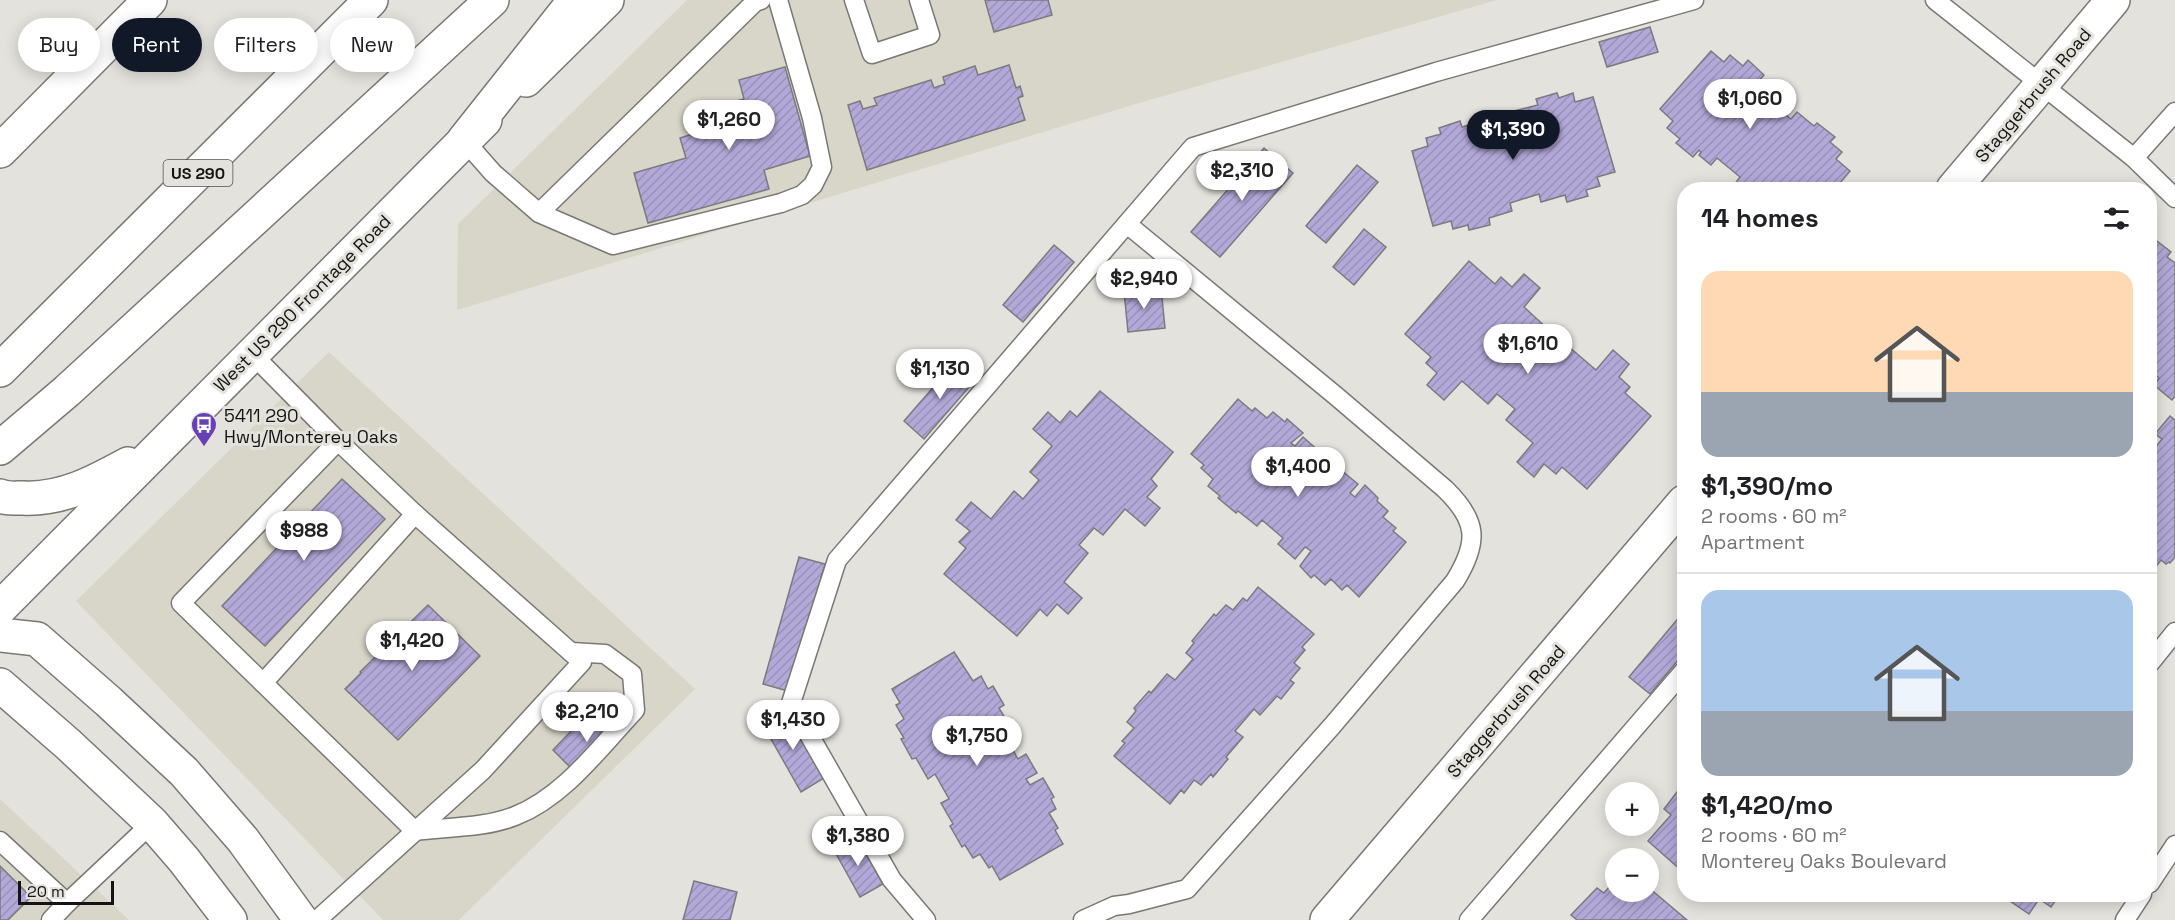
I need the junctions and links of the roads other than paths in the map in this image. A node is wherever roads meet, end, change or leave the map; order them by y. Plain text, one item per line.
1 (150, 0) edge
2 (372, 0) edge
3 (492, 0) edge
4 (575, 0) edge
5 (607, 0) edge
6 (761, 0) edge
7 (778, 0) edge
8 (854, 0) edge
9 (919, 0) edge
10 (1694, 0) edge
11 (1935, 0) edge
12 (2113, 0) edge
13 (2042, 84) junction
14 (2175, 112) edge
15 (464, 140) junction
16 (0, 151) edge
17 (2134, 158) junction
18 (1959, 182) edge
19 (2175, 198) edge
20 (539, 213) junction
21 (1127, 224) junction
22 (252, 354) junction
23 (0, 370) edge
24 (338, 441) junction
25 (161, 445) junction
26 (0, 448) edge
27 (0, 496) edge
28 (1677, 510) edge
29 (415, 514) junction
30 (0, 608) edge
31 (2175, 632) edge
32 (0, 635) edge
33 (571, 652) junction
34 (2157, 654) edge
35 (1677, 679) edge
36 (263, 683) junction
37 (0, 685) edge
38 (152, 823) junction
39 (415, 831) junction
40 (0, 841) edge
41 (2175, 844) edge
42 (2157, 872) edge
43 (2137, 902) edge
44 (67, 903) junction
45 (51, 920) edge
46 (230, 920) edge
47 (301, 920) edge
48 (317, 920) edge
49 (926, 920) edge
50 (1083, 920) edge
51 (1327, 920) edge
52 (1469, 920) edge
53 (2125, 920) edge

1 - 16 main road
2 - 23 main road, US 290
3 - 26 main road
4 - 15 main road
5 - 15 main road, West US 290 Frontage Road
6 - 20 lane
7 - 20 lane
8 - 9 lane
10 - 21 lane
11 - 13 lane
12 - 13 main road, Staggerbrush Road
13 - 17 lane
13 - 18 main road, Staggerbrush Road
14 - 17 lane
15 - 20 lane
15 - 22 main road, West US 290 Frontage Road
17 - 19 lane
21 - 49 lane
21 - 50 lane
22 - 24 lane
22 - 25 main road, West US 290 Frontage Road
24 - 29 lane
24 - 36 lane
25 - 27 main road
25 - 30 main road, West US 290 Frontage Road
28 - 51 main road, Staggerbrush Road
29 - 33 lane
29 - 36 lane
31 - 34 lane
32 - 47 main road
33 - 39 lane
33 - 39 lane
35 - 52 lane
36 - 39 lane
37 - 38 main road
38 - 44 lane
38 - 46 main road
39 - 48 lane
40 - 44 lane
41 - 42 lane
43 - 53 lane
44 - 45 lane

